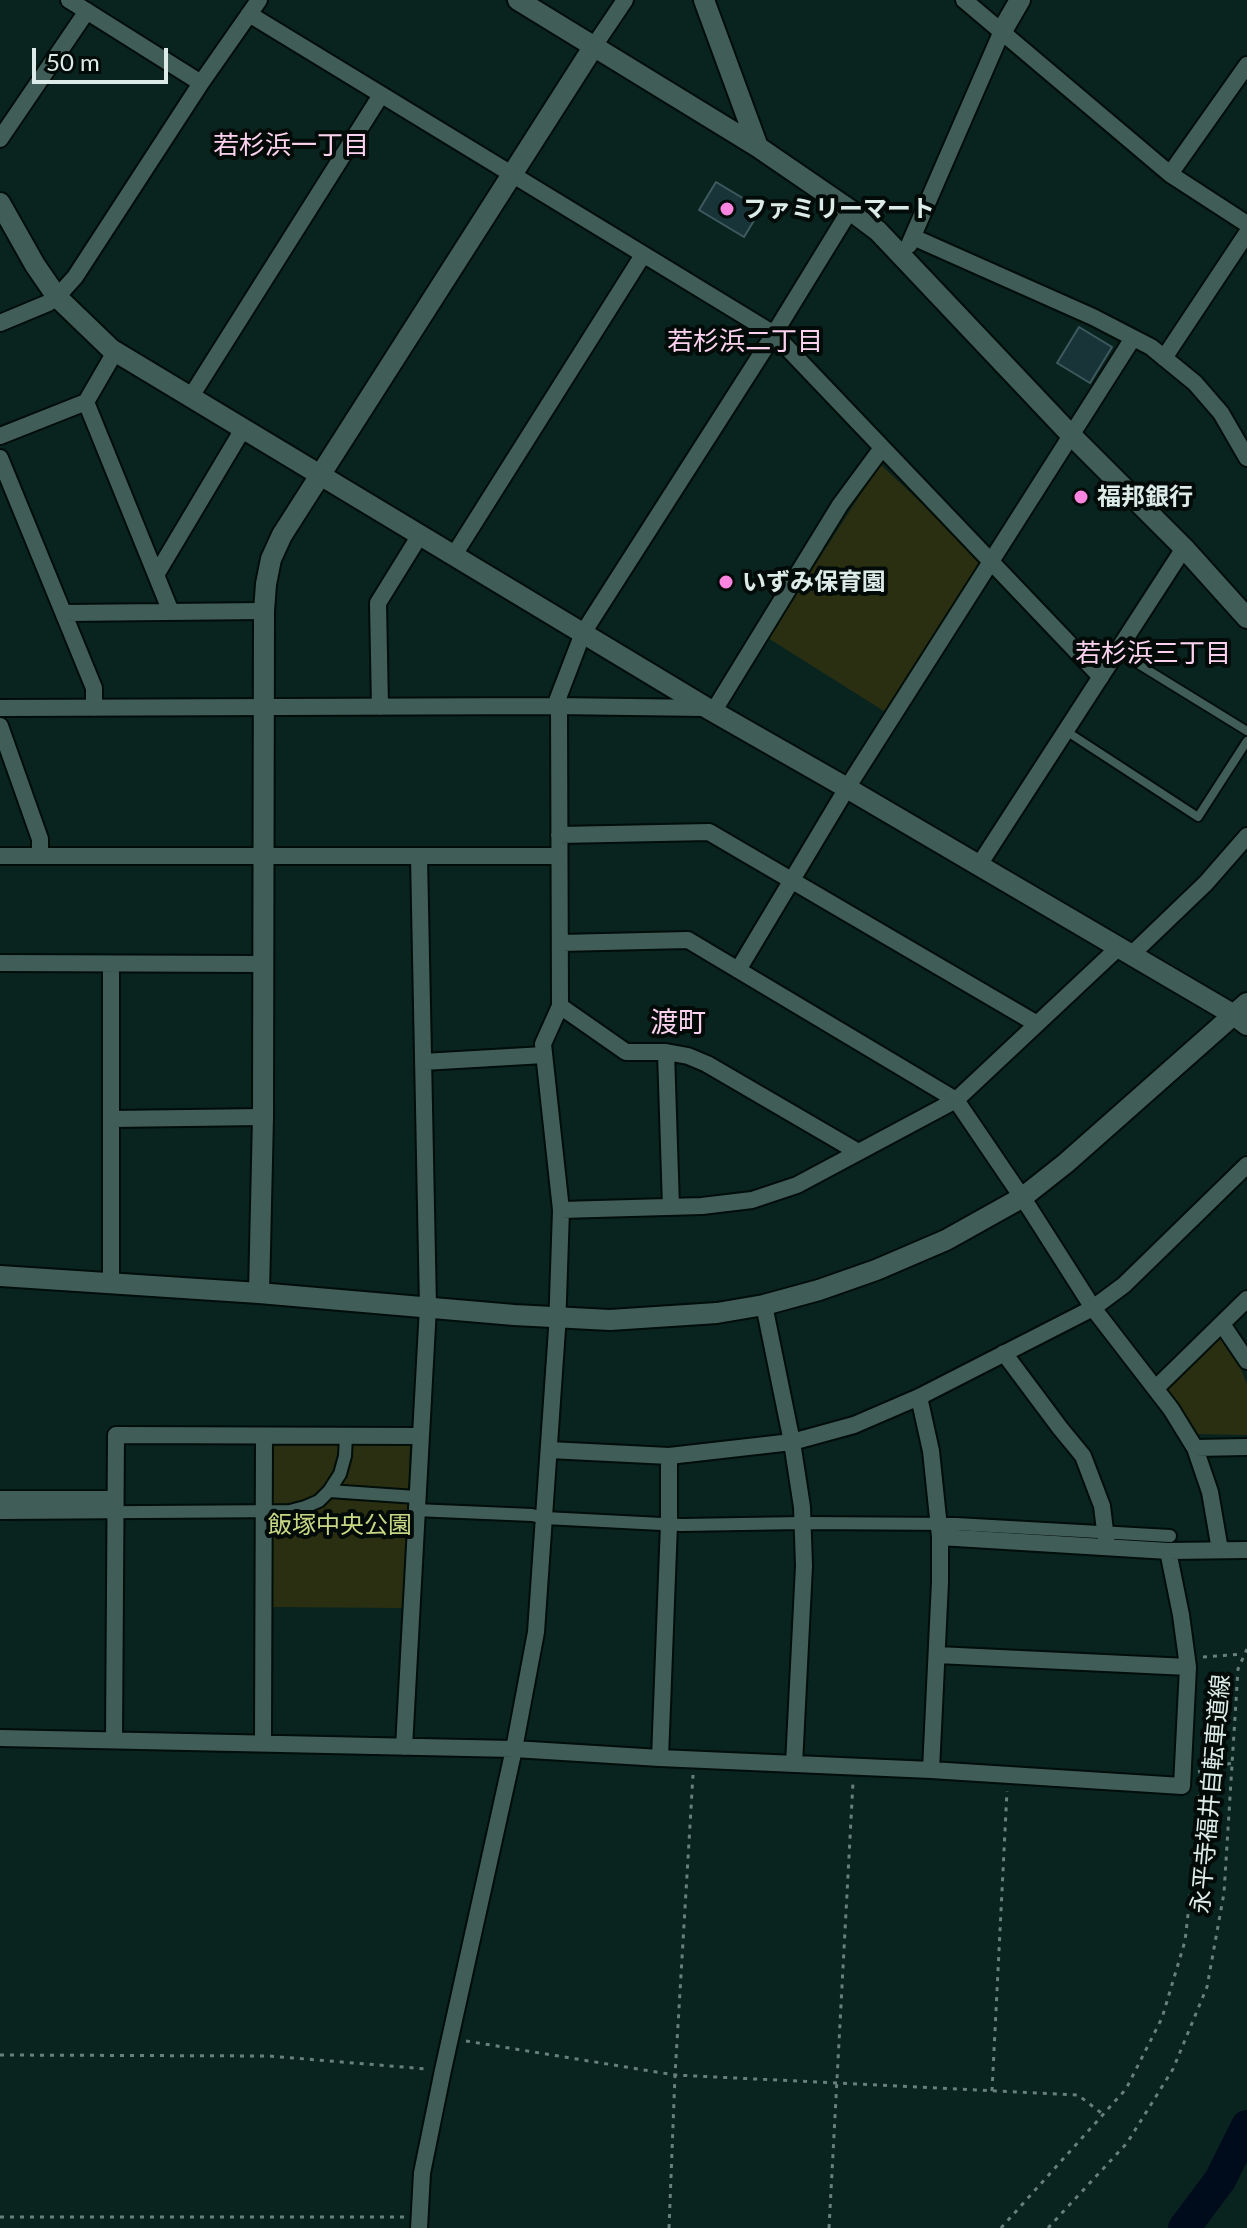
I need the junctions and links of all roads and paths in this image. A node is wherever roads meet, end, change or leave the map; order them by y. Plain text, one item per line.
1 (69, 0) edge
2 (518, 0) edge
3 (625, 0) edge
4 (704, 0) edge
5 (964, 0) edge
6 (1020, 0) edge
7 (254, 7) edge
8 (87, 11) junction
9 (1002, 31) junction
10 (594, 46) junction
11 (1247, 65) edge
12 (201, 83) junction
13 (381, 95) junction
14 (0, 139) edge
15 (758, 147) junction
16 (1170, 174) junction
17 (511, 175) junction
18 (0, 203) edge
19 (850, 210) junction
20 (1247, 224) edge
21 (1247, 233) edge
22 (913, 237) junction
23 (643, 255) junction
24 (903, 257) junction
25 (57, 297) junction
26 (0, 323) edge
27 (774, 334) junction
28 (1133, 338) junction
29 (115, 352) junction
30 (1164, 358) junction
31 (190, 398) junction
32 (86, 402) junction
33 (243, 429) junction
34 (1071, 435) junction
35 (0, 436) edge
36 (882, 448) junction
37 (0, 458) edge
38 (1247, 458) edge
39 (321, 474) junction
40 (420, 535) junction
41 (1184, 548) junction
42 (454, 555) junction
43 (991, 561) junction
44 (156, 575) junction
45 (264, 611) junction
46 (171, 612) junction
47 (64, 613) junction
48 (1247, 618) edge
49 (583, 633) junction
50 (1117, 651) junction
51 (1101, 677) junction
52 (557, 706) junction
53 (380, 707) junction
54 (0, 708) edge
55 (94, 708) junction
56 (265, 708) junction
57 (710, 710) junction
58 (0, 726) edge
59 (1066, 731) junction
60 (1247, 731) edge
61 (1247, 741) edge
62 (847, 788) junction
63 (559, 835) junction
64 (1247, 836) edge
65 (0, 856) edge
66 (40, 856) junction
67 (264, 856) junction
68 (419, 856) junction
69 (559, 856) junction
70 (979, 865) junction
71 (792, 879) junction
72 (560, 943) junction
73 (1125, 952) junction
74 (0, 963) edge
75 (111, 964) junction
76 (263, 964) junction
77 (738, 970) junction
78 (560, 1006) junction
79 (1243, 1015) edge
80 (1037, 1024) junction
81 (666, 1052) junction
82 (544, 1055) junction
83 (423, 1062) junction
84 (956, 1100) junction
85 (263, 1117) junction
86 (111, 1119) junction
87 (858, 1152) junction
88 (1247, 1165) edge
89 (1023, 1197) junction
90 (671, 1207) junction
91 (561, 1210) junction
92 (0, 1276) edge
93 (111, 1284) junction
94 (259, 1293) junction
95 (1247, 1299) edge
96 (764, 1305) junction
97 (428, 1307) junction
98 (1093, 1308) junction
99 (557, 1317) junction
100 (1222, 1324) junction
101 (1004, 1353) junction
102 (1247, 1361) edge
103 (1156, 1388) junction
104 (919, 1397) junction
105 (264, 1436) junction
106 (346, 1436) junction
107 (420, 1436) junction
108 (792, 1442) junction
109 (1247, 1447) edge
110 (1195, 1448) junction
111 (549, 1450) junction
112 (669, 1456) junction
113 (329, 1491) junction
114 (0, 1499) edge
115 (416, 1503) junction
116 (115, 1506) junction
117 (264, 1511) junction
118 (0, 1513) edge
119 (545, 1518) junction
120 (803, 1523) junction
121 (669, 1524) junction
122 (939, 1531) junction
123 (1107, 1540) junction
124 (1169, 1543) junction
125 (1220, 1550) junction
126 (1247, 1550) edge
127 (1245, 1652) edge
128 (937, 1655) junction
129 (1187, 1663) junction
130 (0, 1738) edge
131 (114, 1740) junction
132 (263, 1743) junction
133 (404, 1747) junction
134 (514, 1749) junction
135 (660, 1758) junction
136 (694, 1760) junction
137 (1232, 1763) junction
138 (794, 1764) junction
139 (854, 1767) junction
140 (931, 1770) junction
141 (1008, 1775) junction
142 (1183, 1781) junction
143 (450, 2039) junction
144 (0, 2055) edge
145 (443, 2070) junction
146 (675, 2075) junction
147 (836, 2083) junction
148 (992, 2091) junction
149 (1104, 2115) junction
150 (0, 2217) edge
151 (419, 2222) edge
152 (669, 2228) edge
153 (829, 2228) edge
154 (1001, 2228) edge
155 (1048, 2228) edge

1 - 8 street
2 - 10 street
3 - 10 street
4 - 15 street
5 - 9 street
6 - 9 street
7 - 12 street
7 - 13 street
8 - 12 street
8 - 14 street
9 - 16 street
9 - 22 street
10 - 15 street
10 - 17 street
11 - 16 street
12 - 25 street
13 - 17 street
13 - 31 street
15 - 19 street
16 - 20 street
17 - 23 street
17 - 39 street
18 - 25 street
19 - 24 street
19 - 27 street
21 - 30 street
22 - 24 street
22 - 28 street
23 - 27 street
23 - 42 street
24 - 34 street
25 - 26 street
25 - 29 street
27 - 36 street
27 - 49 street
28 - 30 street
28 - 34 street
29 - 31 street
29 - 32 street
30 - 38 street
31 - 33 street
32 - 35 street
32 - 44 street
33 - 39 street
33 - 44 street
34 - 41 street
34 - 43 street
36 - 43 street
36 - 57 street
37 - 47 street
39 - 40 street
39 - 45 street
40 - 42 street
40 - 53 street
41 - 48 street
41 - 50 street
42 - 49 street
43 - 51 street
43 - 62 street
44 - 46 street
45 - 46 street
45 - 56 street
46 - 47 street
47 - 55 street
49 - 52 street
49 - 57 street
50 - 51 street
50 - 60 lane
51 - 59 street
52 - 53 street
52 - 57 street
52 - 63 street
53 - 56 street
54 - 55 street
55 - 56 street
56 - 67 street
57 - 62 street
58 - 66 street
59 - 61 lane
59 - 70 street
62 - 70 street
62 - 71 street
63 - 69 street
63 - 71 street
64 - 73 street
65 - 66 street
66 - 67 street
67 - 68 street
67 - 76 street
68 - 69 street
68 - 83 street
69 - 72 street
70 - 73 street
71 - 77 street
71 - 80 street
72 - 77 street
72 - 78 street
73 - 79 street
73 - 80 street
74 - 75 street
75 - 76 street
75 - 86 street
76 - 85 street
77 - 84 street
78 - 81 street
78 - 82 street
79 - 89 street
80 - 84 street
81 - 87 street
81 - 90 street
82 - 83 street
82 - 91 street
83 - 97 street
84 - 87 street
84 - 89 street
85 - 86 street
85 - 94 street
86 - 93 street
87 - 90 street
88 - 98 street
89 - 96 street
89 - 98 street
90 - 91 street
91 - 99 street
92 - 93 street
93 - 94 street
94 - 97 street
95 - 100 street
96 - 99 street
96 - 108 street
97 - 99 street
97 - 107 street
98 - 101 street
98 - 103 street
99 - 111 street
100 - 102 street
100 - 103 street
101 - 104 street
101 - 123 street
103 - 110 street
104 - 108 street
104 - 122 street
105 - 106 street
105 - 116 street
105 - 117 street
106 - 107 street
106 - 113 street
107 - 115 street
108 - 112 street
108 - 120 street
109 - 110 street
110 - 125 street
111 - 112 street
111 - 119 street
112 - 121 street
113 - 115 street
113 - 117 street
114 - 116 street
115 - 119 street
115 - 133 street
116 - 117 street
116 - 118 street
116 - 131 street
117 - 132 street
119 - 121 street
119 - 134 street
120 - 121 street
120 - 122 street
120 - 138 street
121 - 135 street
122 - 123 street
122 - 128 street
123 - 124 street
124 - 125 street
124 - 129 street
125 - 126 street
127 - 129 path
127 - 137 path, 永平寺福井自転車道線
128 - 129 street
128 - 140 street
129 - 142 street
130 - 131 street
131 - 132 street
132 - 133 street
133 - 134 street
134 - 135 street
134 - 143 street
135 - 136 street
136 - 138 street
136 - 146 path
137 - 142 path
137 - 155 path, 永平寺福井自転車道線
138 - 139 street
139 - 140 street
139 - 147 path
140 - 141 street
141 - 142 street
141 - 148 path
142 - 149 path
143 - 145 street
143 - 146 path
144 - 145 path
145 - 151 street
146 - 147 path
146 - 152 path
147 - 148 path
147 - 153 path
148 - 149 path
149 - 154 path
150 - 151 path

